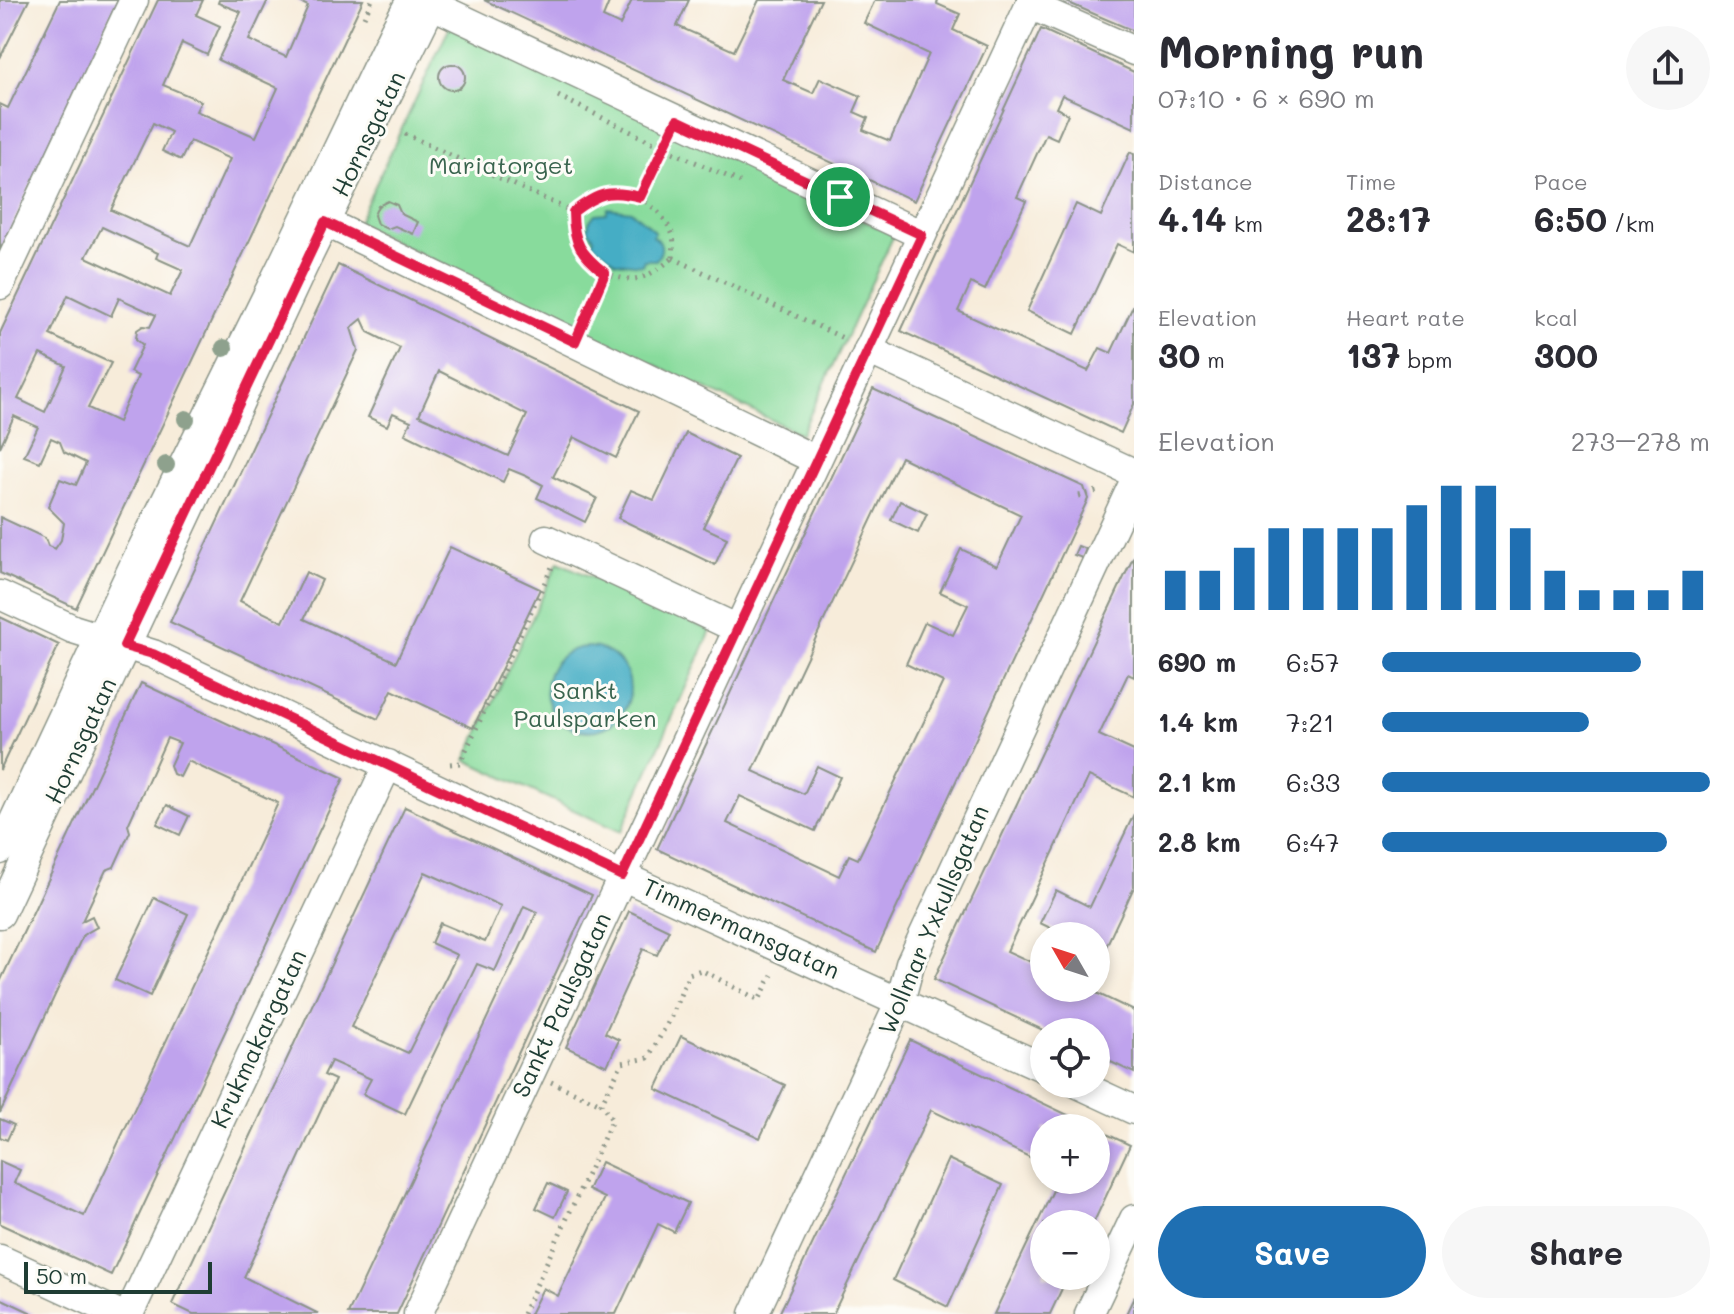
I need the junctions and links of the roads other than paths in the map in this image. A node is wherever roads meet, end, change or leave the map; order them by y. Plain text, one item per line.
1 (134, 0) edge
2 (425, 1) edge
3 (1031, 2) edge
4 (1134, 51) edge
5 (325, 222) junction
6 (922, 235) junction
7 (0, 285) edge
8 (868, 350) junction
9 (816, 460) junction
10 (1134, 473) edge
11 (1134, 482) edge
12 (554, 542) road end
13 (0, 595) edge
14 (738, 629) junction
15 (112, 642) junction
16 (388, 764) junction
17 (0, 850) edge
18 (622, 876) junction
19 (0, 914) edge
20 (900, 1002) junction
21 (1030, 1062) edge
22 (1108, 1098) edge
23 (1134, 1110) edge
24 (1134, 1219) edge
25 (0, 1259) edge
26 (119, 1314) edge
27 (129, 1314) edge
28 (418, 1314) edge
29 (754, 1314) edge
30 (1089, 1314) edge

1 - 7 street
2 - 5 street, Hornsgatan
2 - 6 street
2 - 15 street, Hornsgatan
3 - 4 street
3 - 6 street, Sankt Paulsgatan
5 - 9 street
5 - 15 street, Hornsgatan
6 - 8 street, Sankt Paulsgatan
8 - 9 street, Sankt Paulsgatan
8 - 10 street
9 - 14 street, Sankt Paulsgatan
11 - 20 street, Wollmar Yxkullsgatan
12 - 14 street
13 - 15 street, Timmermansgatan
14 - 18 street, Sankt Paulsgatan
15 - 16 street, Timmermansgatan
15 - 17 street, Hornsgatan
15 - 19 street, Hornsgatan
16 - 18 street, Timmermansgatan
16 - 27 street, Krukmakargatan
18 - 20 street, Timmermansgatan
18 - 28 street, Sankt Paulsgatan
20 - 21 street, Timmermansgatan
20 - 29 street, Wollmar Yxkullsgatan
22 - 23 street
24 - 30 street
25 - 26 street

